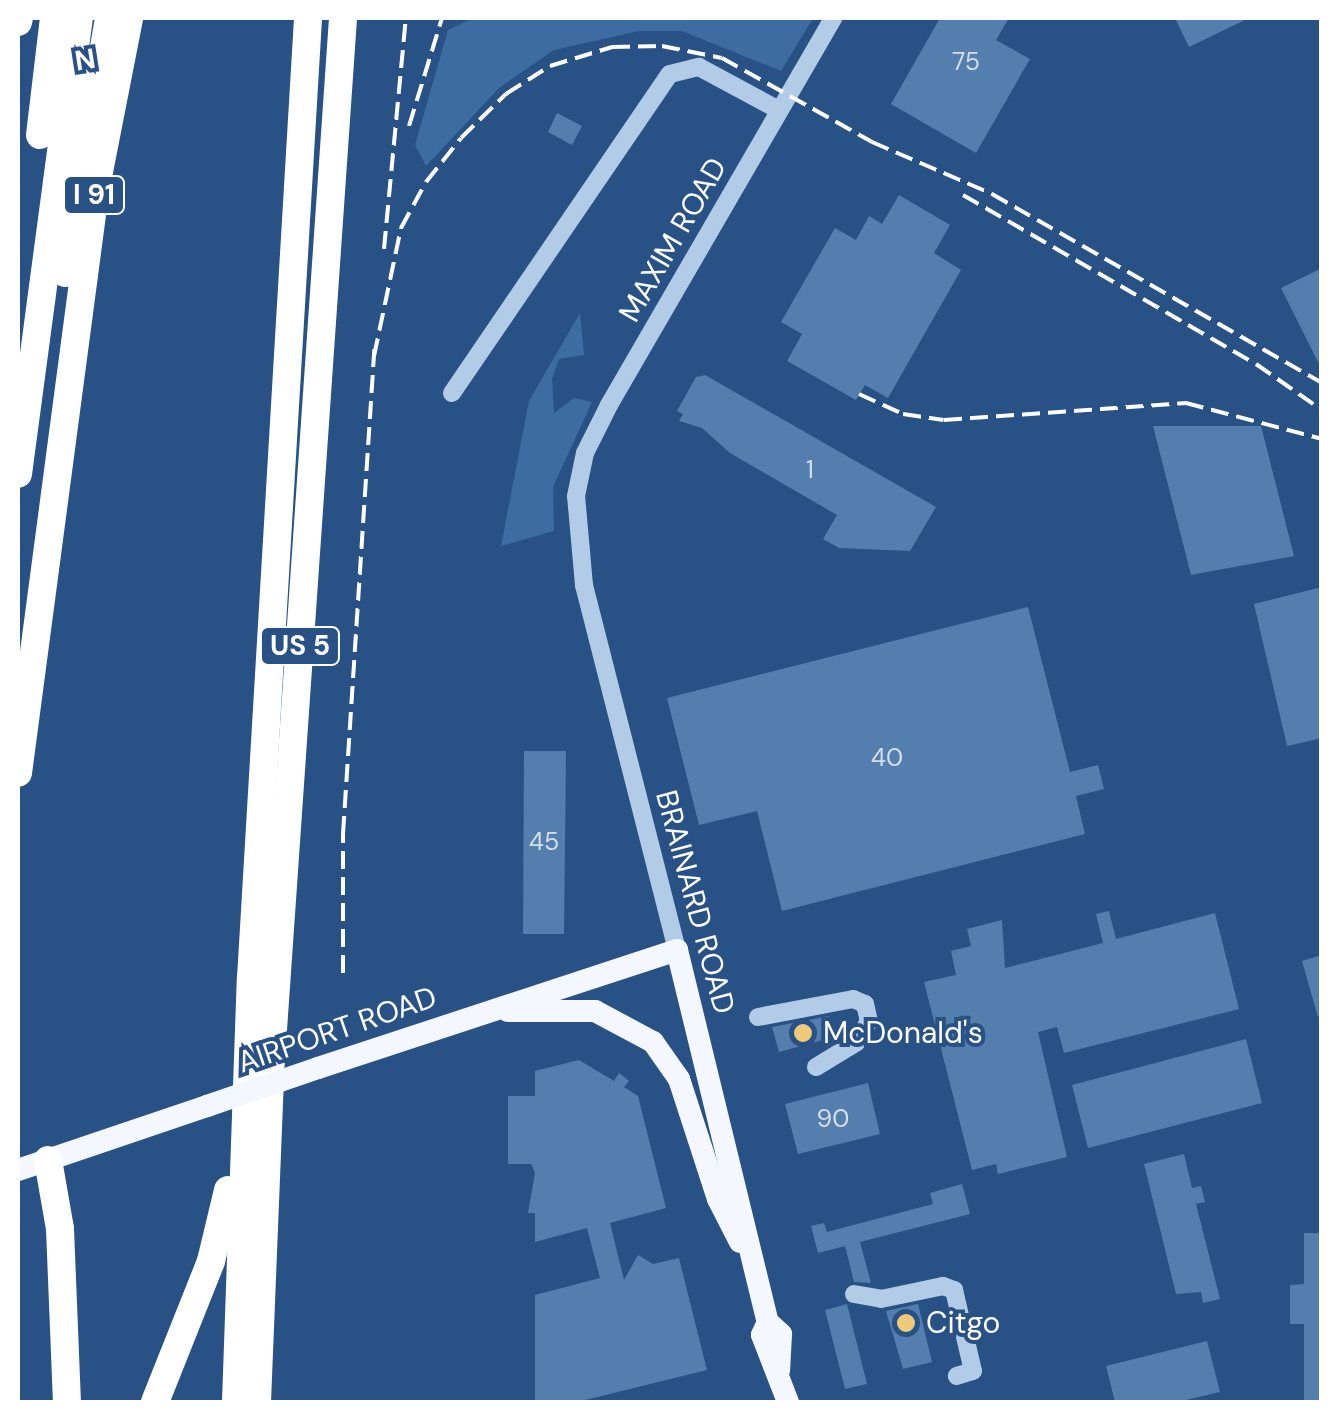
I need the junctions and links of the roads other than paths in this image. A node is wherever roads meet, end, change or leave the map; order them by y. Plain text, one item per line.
1 (54, 18) edge
2 (78, 18) edge
3 (109, 18) edge
4 (129, 18) edge
5 (308, 18) edge
6 (343, 18) edge
7 (833, 18) edge
8 (779, 110) junction
9 (18, 332) edge
10 (71, 374) junction
11 (452, 393) dead end
12 (18, 474) edge
13 (576, 496) joint
14 (18, 773) edge
15 (254, 920) junction
16 (677, 950) junction
17 (495, 1009) junction
18 (758, 1017) dead end
19 (816, 1067) dead end
20 (266, 1131) junction
21 (48, 1160) junction
22 (18, 1170) edge
23 (756, 1271) junction
24 (854, 1294) dead end
25 (169, 1360) junction
26 (957, 1376) dead end
27 (67, 1402) edge
28 (144, 1402) edge
29 (155, 1402) edge
30 (236, 1402) edge
31 (258, 1402) edge
32 (277, 1402) edge
33 (788, 1402) edge

1 - 9 highway, I 91
2 - 12 highway
3 - 10 highway
4 - 10 highway, I 91
5 - 15 highway, US 5
6 - 20 highway, US 5
7 - 8 street, MAXIM ROAD
8 - 11 street
8 - 13 street, MAXIM ROAD
10 - 14 highway, I 91
13 - 16 street, BRAINARD ROAD
15 - 25 highway
15 - 30 highway, US 5
16 - 17 main road, AIRPORT ROAD
16 - 23 main road, BRAINARD ROAD
17 - 21 main road, AIRPORT ROAD, bridge
17 - 23 main road
18 - 19 street
20 - 31 highway, US 5
20 - 32 highway
21 - 22 main road, AIRPORT ROAD
21 - 27 highway
23 - 33 main road, BRAINARD ROAD
24 - 26 street
25 - 28 highway
25 - 29 highway

